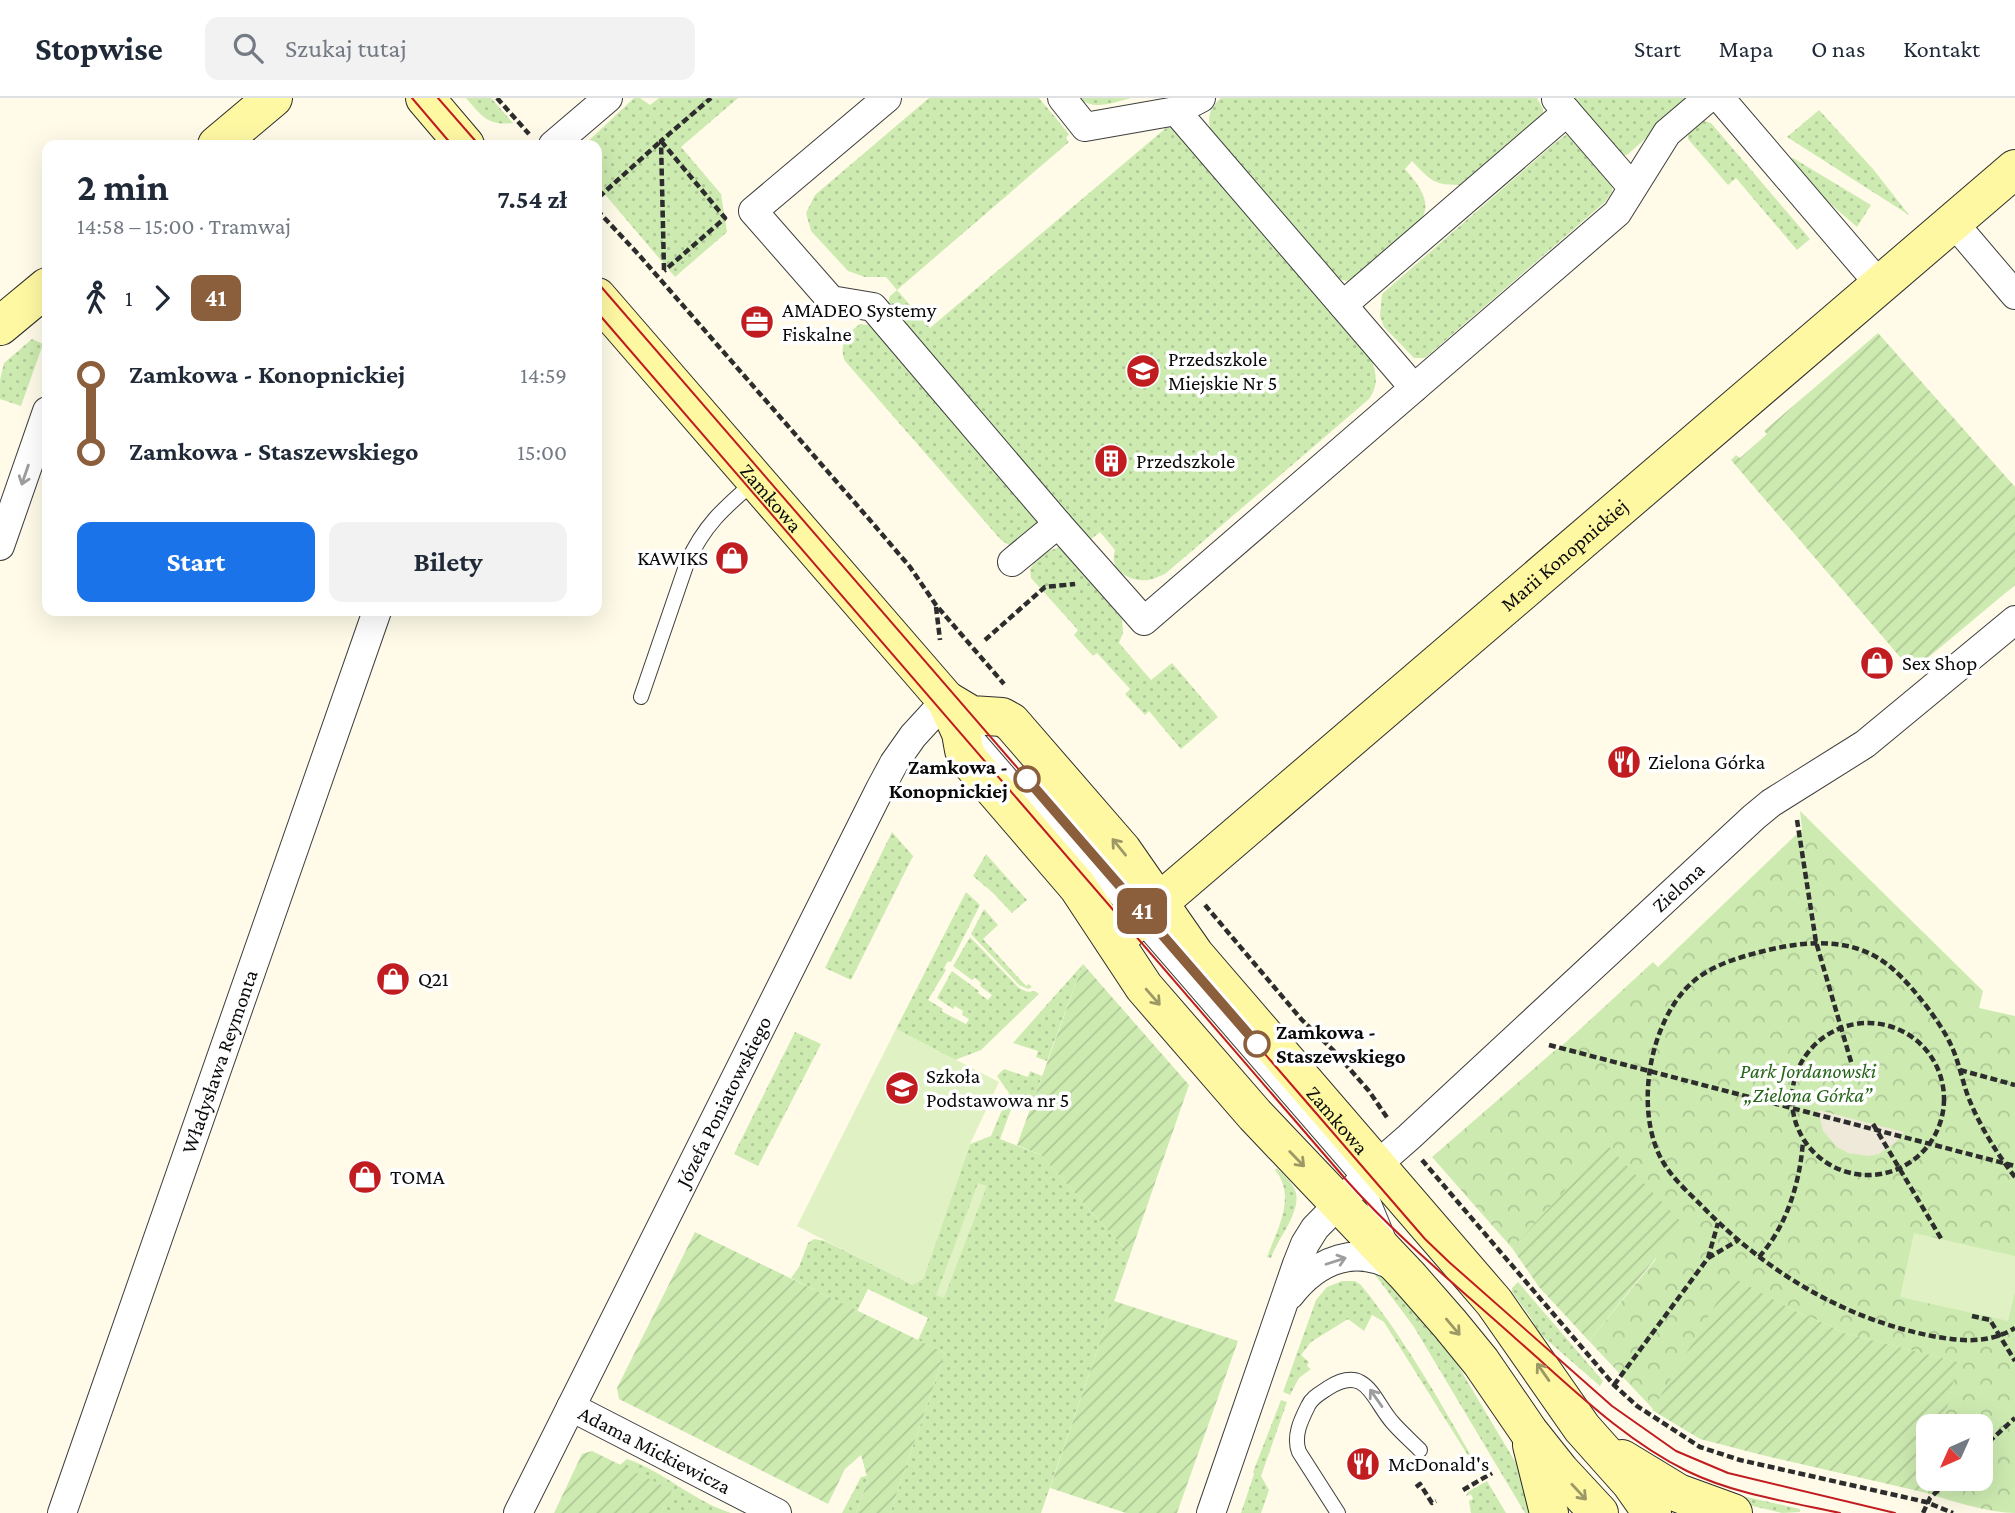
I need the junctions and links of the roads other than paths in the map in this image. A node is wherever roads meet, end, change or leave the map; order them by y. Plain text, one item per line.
1 (273, 98) edge
2 (425, 98) edge
3 (608, 98) edge
4 (887, 98) edge
5 (1062, 98) edge
6 (1201, 98) edge
7 (1708, 98) edge
8 (1720, 98) edge
9 (1561, 105) edge
10 (1176, 111) junction
11 (222, 140) edge
12 (462, 140) edge
13 (544, 140) edge
14 (2015, 169) edge
15 (1632, 187) junction
16 (1953, 222) junction
17 (1880, 285) junction
18 (42, 291) edge
19 (2015, 295) edge
20 (602, 303) edge
21 (1343, 305) junction
22 (0, 326) edge
23 (1414, 388) junction
24 (42, 425) edge
25 (756, 480) junction
26 (1058, 524) junction
27 (0, 546) edge
28 (1012, 562) dead end
29 (375, 616) edge
30 (2015, 620) edge
31 (640, 698) dead end
32 (946, 700) junction
33 (1137, 922) junction
34 (1359, 1183) junction
35 (1408, 1276) junction
36 (1284, 1303) junction
37 (571, 1407) junction
38 (1582, 1428) junction
39 (1529, 1432) junction
40 (1420, 1450) dead end
41 (62, 1513) edge
42 (518, 1513) edge
43 (777, 1513) edge
44 (1211, 1513) edge
45 (1338, 1513) edge
46 (1549, 1513) edge
47 (1599, 1513) edge
48 (1652, 1513) edge
49 (1733, 1513) edge

1 - 11 street
2 - 12 street
3 - 13 street
4 - 26 street
5 - 10 street
6 - 10 street
7 - 15 street
8 - 17 street
9 - 15 street
9 - 21 street
10 - 21 street
14 - 16 street, Marii Konopnickiej
15 - 23 street
16 - 17 street, Marii Konopnickiej
16 - 19 street
17 - 33 street, Marii Konopnickiej
18 - 22 street
20 - 25 street, Zamkowa
21 - 23 street
23 - 26 street
24 -> 27 street
25 - 31 lane
25 - 32 street, Zamkowa
26 - 28 street
29 - 41 street, Władysława Reymonta
30 - 34 street, Zielona
32 - 33 street, Zamkowa
33 -> 32 street, Zamkowa
32 - 37 street, Józefa Poniatowskiego
33 - 34 street, Zamkowa
33 - 34 street, Zamkowa
34 - 35 street, Zamkowa
34 - 36 street, Zielona
38 -> 34 street, Zamkowa
36 -> 35 street
35 -> 39 street, Zamkowa
36 - 44 street, Zielona
37 - 42 street, Józefa Poniatowskiego
37 - 43 street, Adama Mickiewicza
38 - 48 street, Zamkowa
38 - 49 street
39 - 46 street
39 -> 47 street, Zamkowa
40 -> 45 lane

